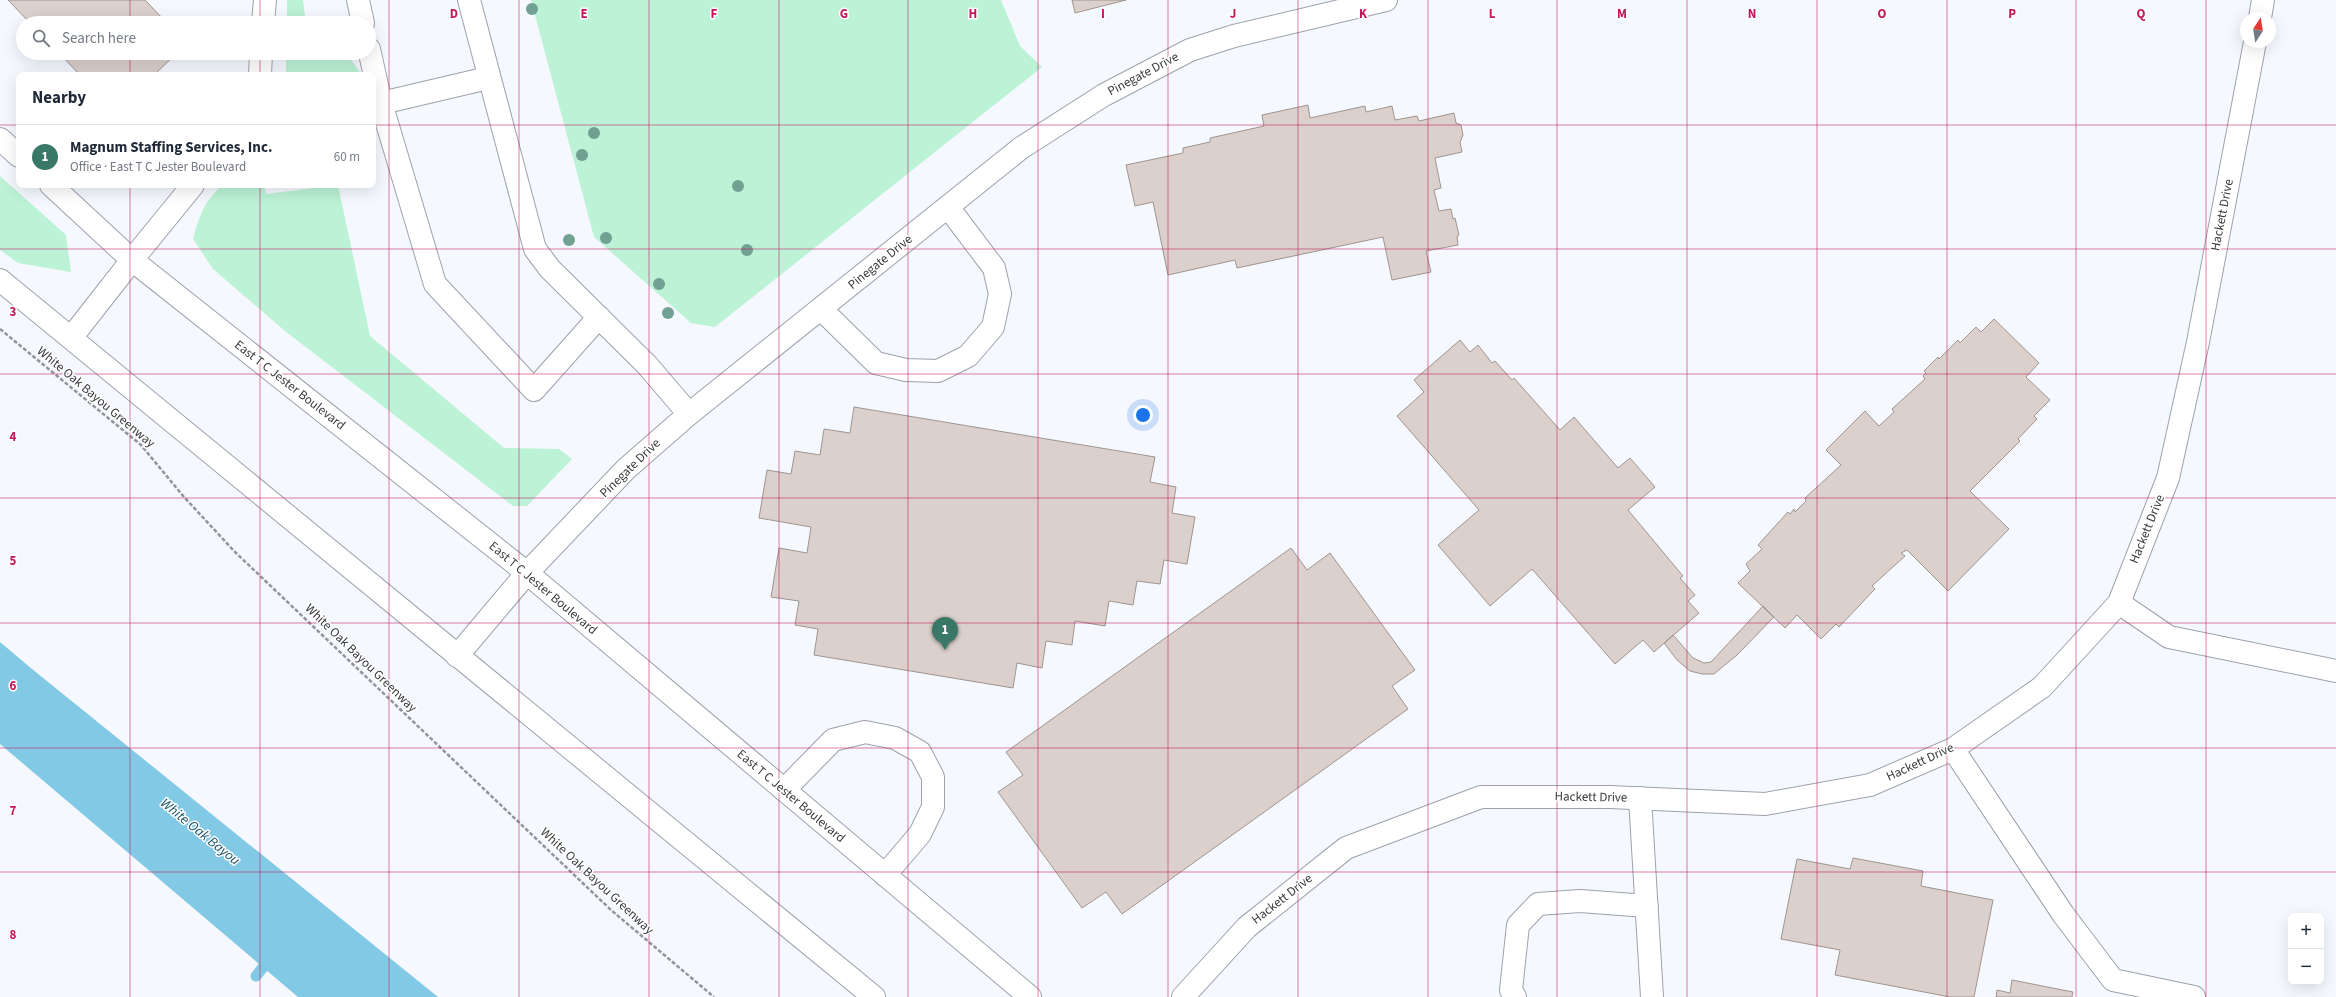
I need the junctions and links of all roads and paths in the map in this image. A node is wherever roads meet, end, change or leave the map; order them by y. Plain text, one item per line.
1 (265, 0) edge
2 (358, 0) edge
3 (469, 0) edge
4 (1386, 0) edge
5 (2263, 0) edge
6 (2261, 12) edge
7 (264, 16) edge
8 (361, 16) edge
9 (2254, 48) edge
10 (261, 60) edge
11 (371, 60) edge
12 (260, 72) edge
13 (372, 72) edge
14 (488, 78) junction
15 (377, 104) edge
16 (0, 138) edge
17 (16, 153) edge
18 (54, 188) edge
19 (191, 188) edge
20 (948, 207) junction
21 (132, 260) junction
22 (0, 280) edge
23 (821, 310) junction
24 (599, 317) junction
25 (0, 329) edge
26 (71, 338) junction
27 (689, 414) junction
28 (528, 573) junction
29 (2118, 603) junction
30 (458, 656) junction
31 (2336, 671) edge
32 (1953, 749) junction
33 (784, 790) junction
34 (1640, 798) junction
35 (885, 874) junction
36 (1647, 906) junction
37 (714, 997) edge
38 (874, 997) edge
39 (1030, 997) edge
40 (1183, 997) edge
41 (1515, 997) edge
42 (1652, 997) edge
43 (2194, 997) edge

1 - 7 street
2 - 8 street
3 - 14 street
4 - 20 street, Pinegate Drive
5 - 6 street
9 - 29 street, Hackett Drive
10 - 12 street
11 - 13 street
14 - 15 street
14 - 24 street
15 - 24 street
16 - 17 street
18 - 21 street, East T C Jester Boulevard
19 - 21 street
20 - 23 street, Pinegate Drive
20 - 23 street
21 - 26 street
21 - 28 street, East T C Jester Boulevard
22 - 26 street
23 - 27 street, Pinegate Drive
24 - 27 street
25 - 37 path, White Oak Bayou Greenway
26 - 30 street
27 - 28 street, Pinegate Drive
28 - 30 street, Pinegate Drive
28 - 33 street, East T C Jester Boulevard
29 - 31 street
29 - 32 street, Hackett Drive
30 - 38 street
32 - 34 street, Hackett Drive
32 - 43 street
33 - 35 street, East T C Jester Boulevard
33 - 35 street
34 - 36 street
34 - 40 street, Hackett Drive
35 - 39 street, East T C Jester Boulevard
36 - 41 street
36 - 42 street

